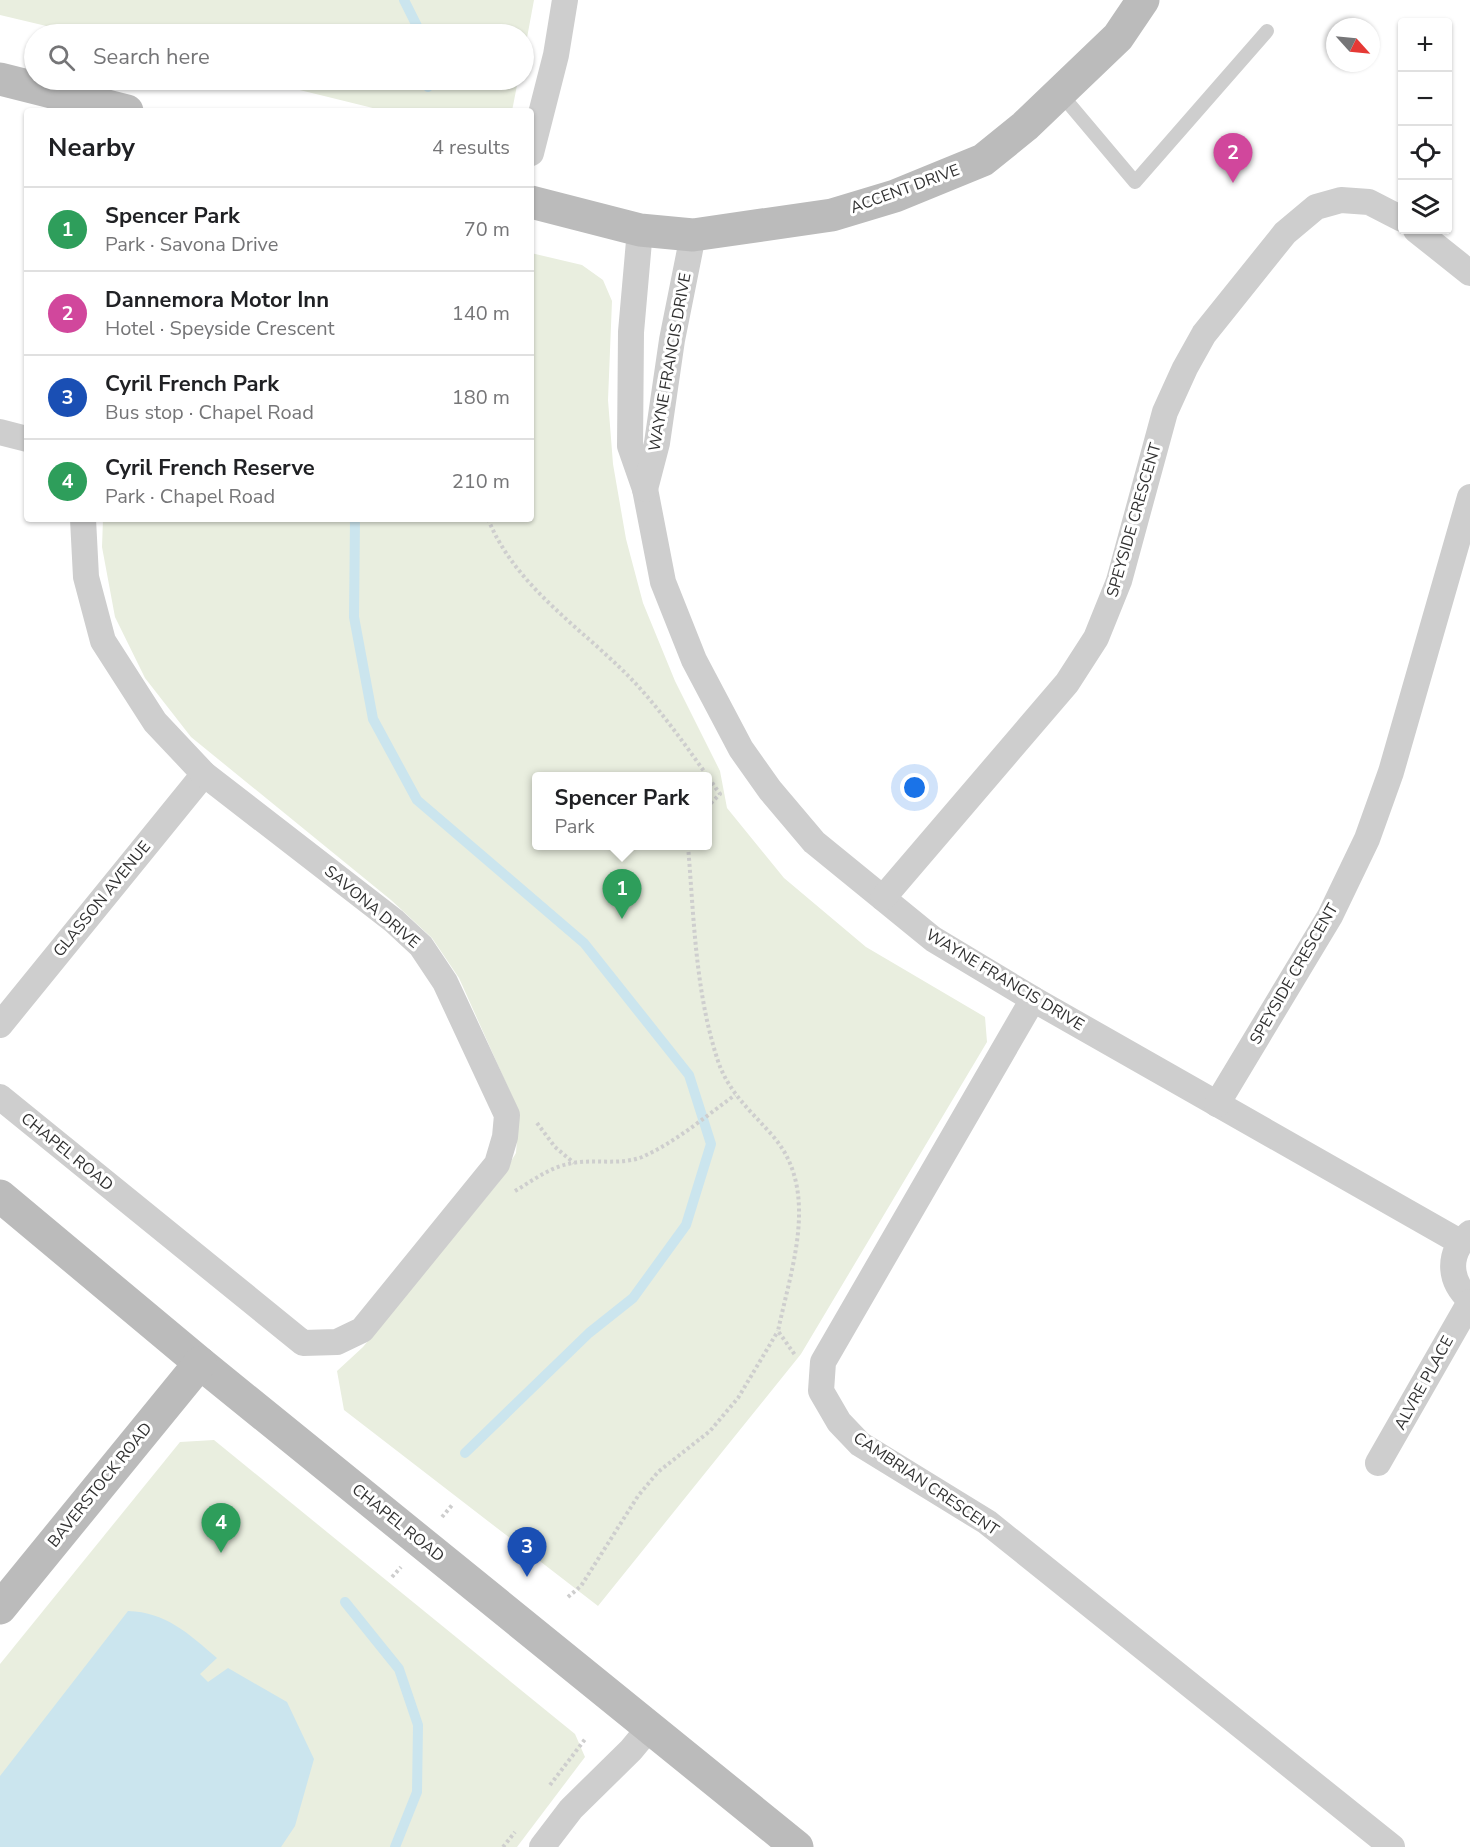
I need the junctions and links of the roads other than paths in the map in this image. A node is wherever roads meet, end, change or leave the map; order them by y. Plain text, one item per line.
1 (565, 0) edge
2 (1143, 0) edge
3 (1267, 31) dead end
4 (0, 79) edge
5 (24, 85) edge
6 (44, 90) edge
7 (1060, 93) junction
8 (115, 108) edge
9 (534, 141) edge
10 (534, 203) edge
11 (1398, 217) edge
12 (640, 230) junction
13 (1421, 234) edge
14 (693, 235) junction
15 (1470, 273) edge
16 (0, 432) edge
17 (24, 438) edge
18 (645, 489) junction
19 (1470, 497) edge
20 (83, 522) edge
21 (204, 774) junction
22 (883, 898) junction
23 (1033, 999) junction
24 (0, 1025) edge
25 (0, 1097) edge
26 (1217, 1104) junction
27 (0, 1196) edge
28 (1465, 1238) edge
29 (1470, 1301) edge
30 (303, 1343) joint
31 (200, 1363) junction
32 (1378, 1463) dead end
33 (0, 1608) edge
34 (650, 1727) junction
35 (542, 1847) edge
36 (797, 1847) edge
37 (1392, 1847) edge

1 - 9 street
2 - 7 main road, ACCENT DRIVE
3 - 7 lane
4 - 5 main road
6 - 8 main road
7 - 14 main road, ACCENT DRIVE
10 - 12 main road, ACCENT DRIVE
11 - 22 street, SPEYSIDE CRESCENT
12 - 14 main road, ACCENT DRIVE
12 - 18 street, WAYNE FRANCIS DRIVE
13 - 15 street
14 - 18 street, WAYNE FRANCIS DRIVE
16 - 17 street
18 - 22 street, WAYNE FRANCIS DRIVE
19 - 26 street, SPEYSIDE CRESCENT
20 - 21 street, SAVONA DRIVE
21 - 24 street, GLASSON AVENUE
21 - 30 street, SAVONA DRIVE
22 - 23 street, WAYNE FRANCIS DRIVE
23 - 26 street, WAYNE FRANCIS DRIVE
23 - 37 street, CAMBRIAN CRESCENT
25 - 30 street, CHAPEL ROAD
26 - 28 street, WAYNE FRANCIS DRIVE
27 - 31 main road, CHAPEL ROAD
28 - 29 street
29 - 32 street, ALVRE PLACE
31 - 33 main road, BAVERSTOCK ROAD
31 - 34 main road, CHAPEL ROAD
34 - 35 street
34 - 36 main road, CHAPEL ROAD

